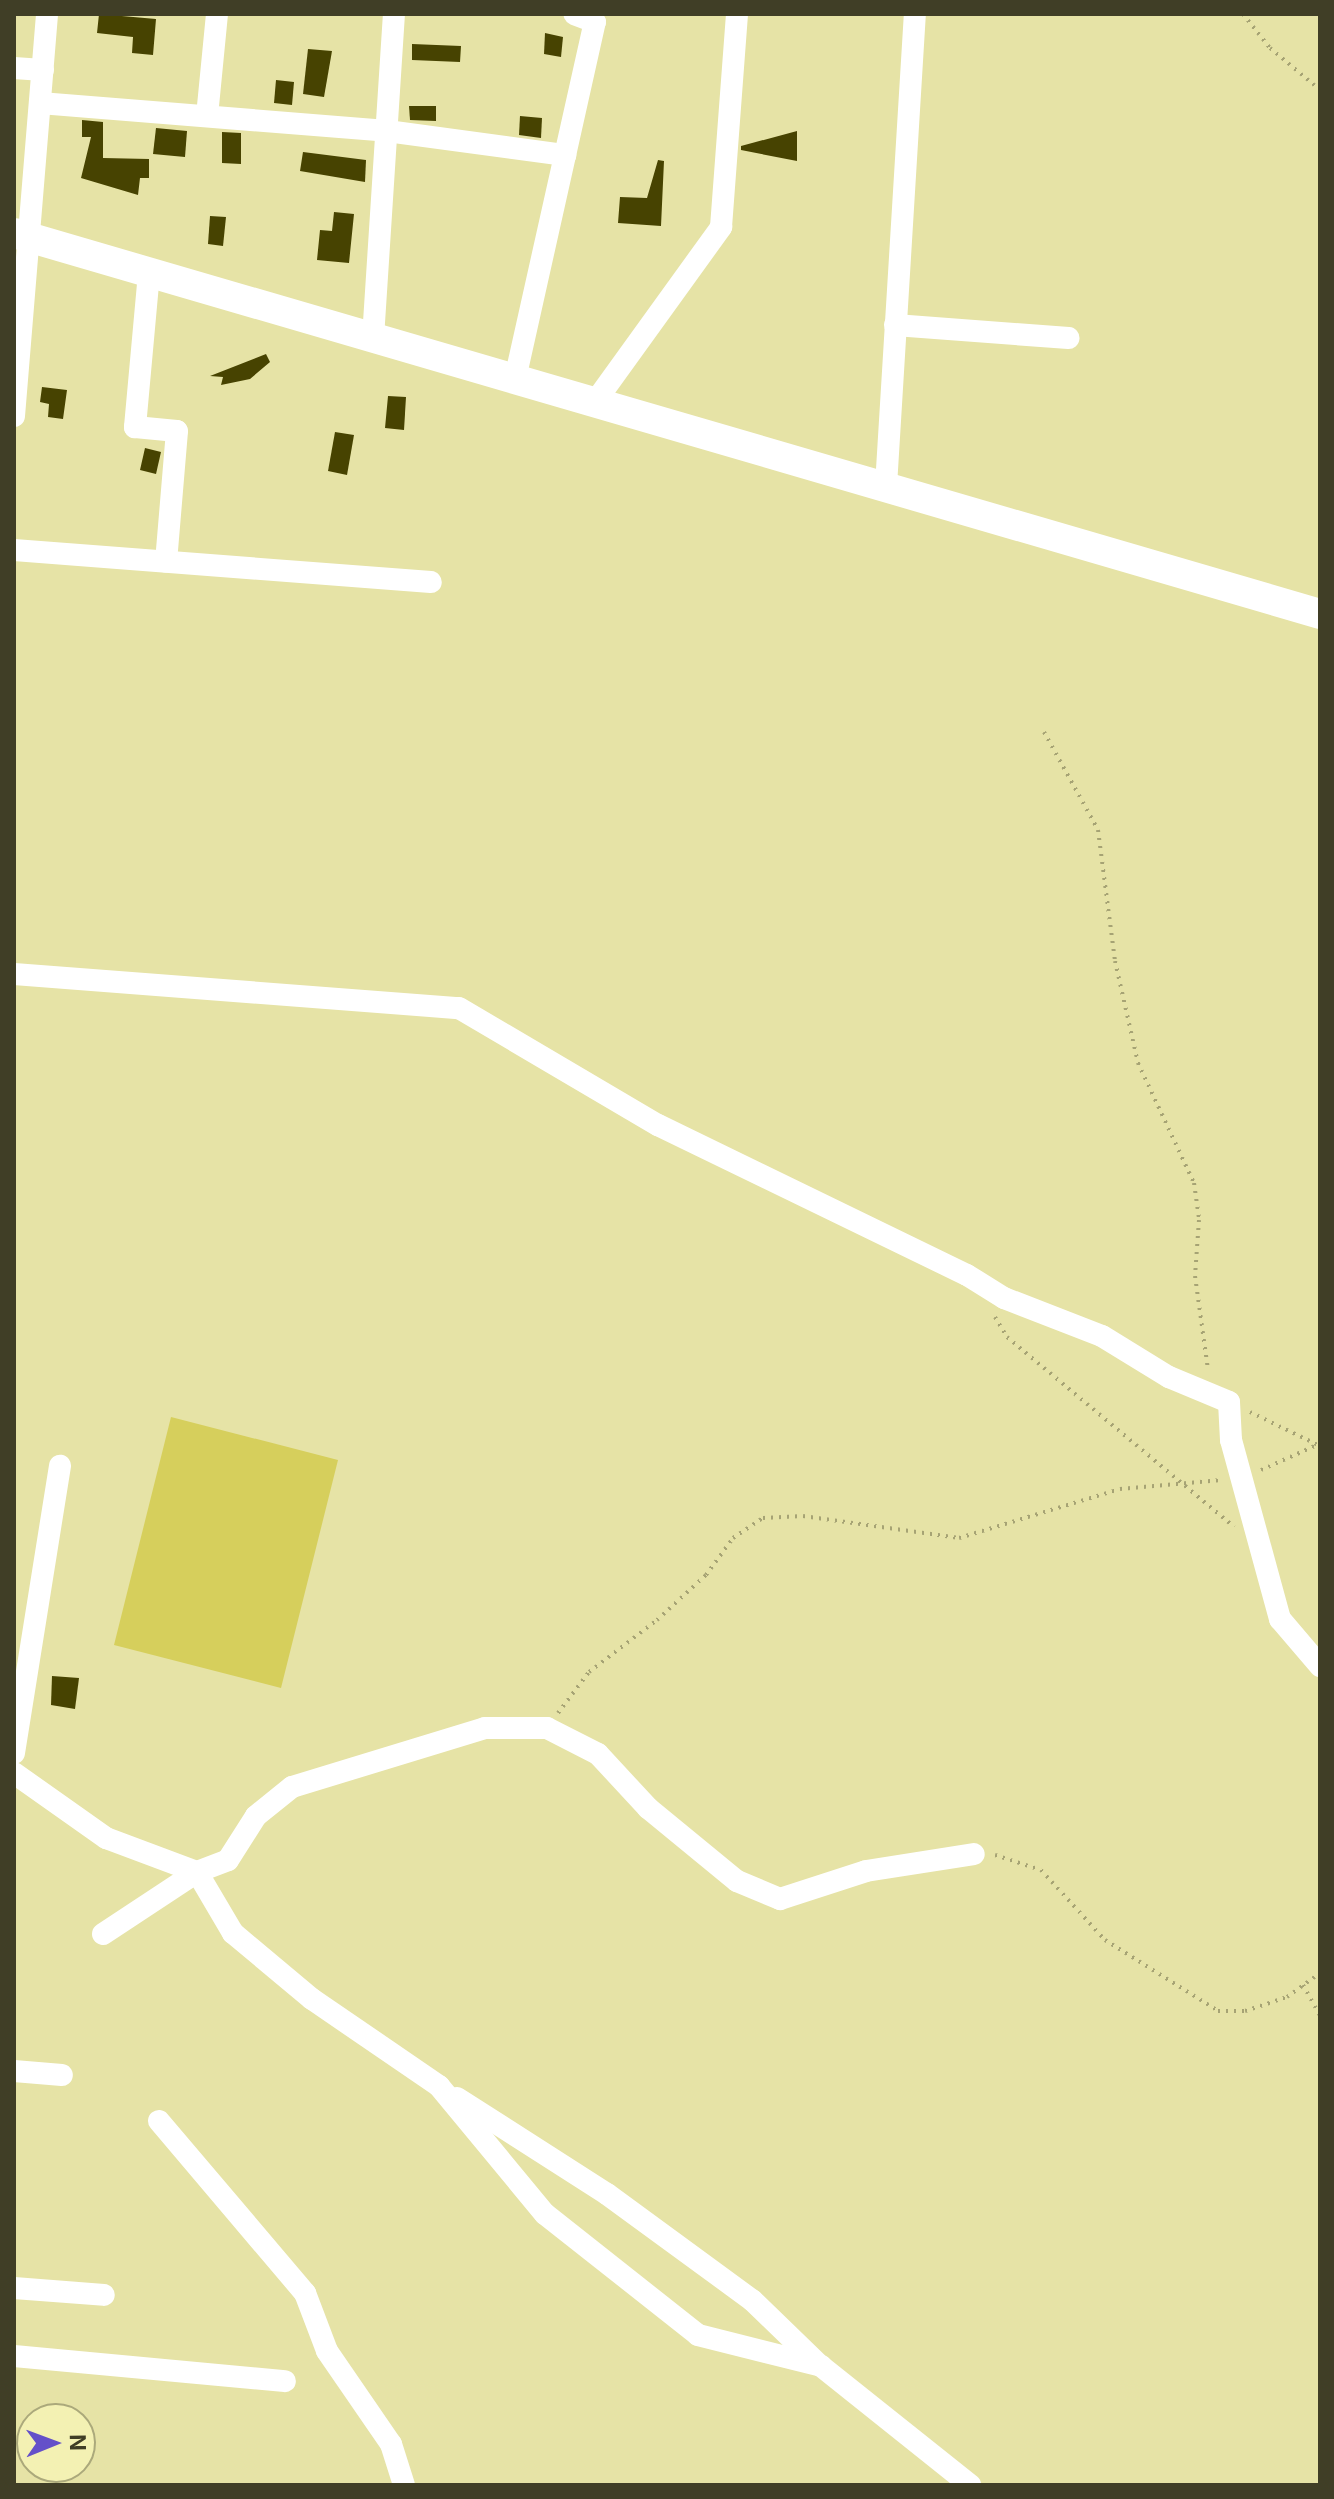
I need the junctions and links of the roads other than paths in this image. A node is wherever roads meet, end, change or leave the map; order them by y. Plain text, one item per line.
1 (47, 14) edge
2 (217, 14) edge
3 (394, 14) edge
4 (574, 14) edge
5 (737, 14) edge
6 (915, 14) edge
7 (14, 68) edge
8 (43, 70) junction
9 (40, 103) junction
10 (207, 116) junction
11 (387, 131) junction
12 (565, 155) junction
13 (22, 236) edge
14 (149, 273) junction
15 (895, 325) junction
16 (373, 338) junction
17 (1069, 338) dead end
18 (515, 379) junction
19 (595, 402) junction
20 (14, 416) edge
21 (886, 486) junction
22 (14, 550) edge
23 (166, 562) junction
24 (431, 582) dead end
25 (1320, 614) edge
26 (14, 974) edge
27 (60, 1466) dead end
28 (1320, 1666) edge
29 (14, 1753) edge
30 (14, 1773) edge
31 (974, 1854) road end
32 (197, 1872) junction
33 (103, 1934) dead end
34 (14, 2071) edge
35 (62, 2075) dead end
36 (439, 2086) junction
37 (159, 2121) dead end
38 (14, 2288) edge
39 (104, 2295) dead end
40 (14, 2356) edge
41 (821, 2366) junction
42 (285, 2381) dead end
43 (404, 2485) edge
44 (970, 2485) edge

1 - 8 street
2 - 10 street
3 - 11 street
4 - 12 street
5 - 19 street
6 - 15 street
7 - 8 street
8 - 9 street
9 - 10 street
9 - 13 street
10 - 11 street
11 - 12 street
11 - 16 street
12 - 18 street
13 - 14 main road
13 - 20 street
14 - 16 main road
14 - 23 street
15 - 17 street
15 - 21 street
16 - 18 main road
18 - 19 main road
19 - 21 main road
21 - 25 main road
22 - 23 street
23 - 24 street
26 - 28 street
27 - 29 street
30 - 32 street
31 - 32 street
32 - 33 street
32 - 36 street
34 - 35 street
36 - 41 street
36 - 41 street
37 - 43 street
38 - 39 street
40 - 42 street
41 - 44 street

